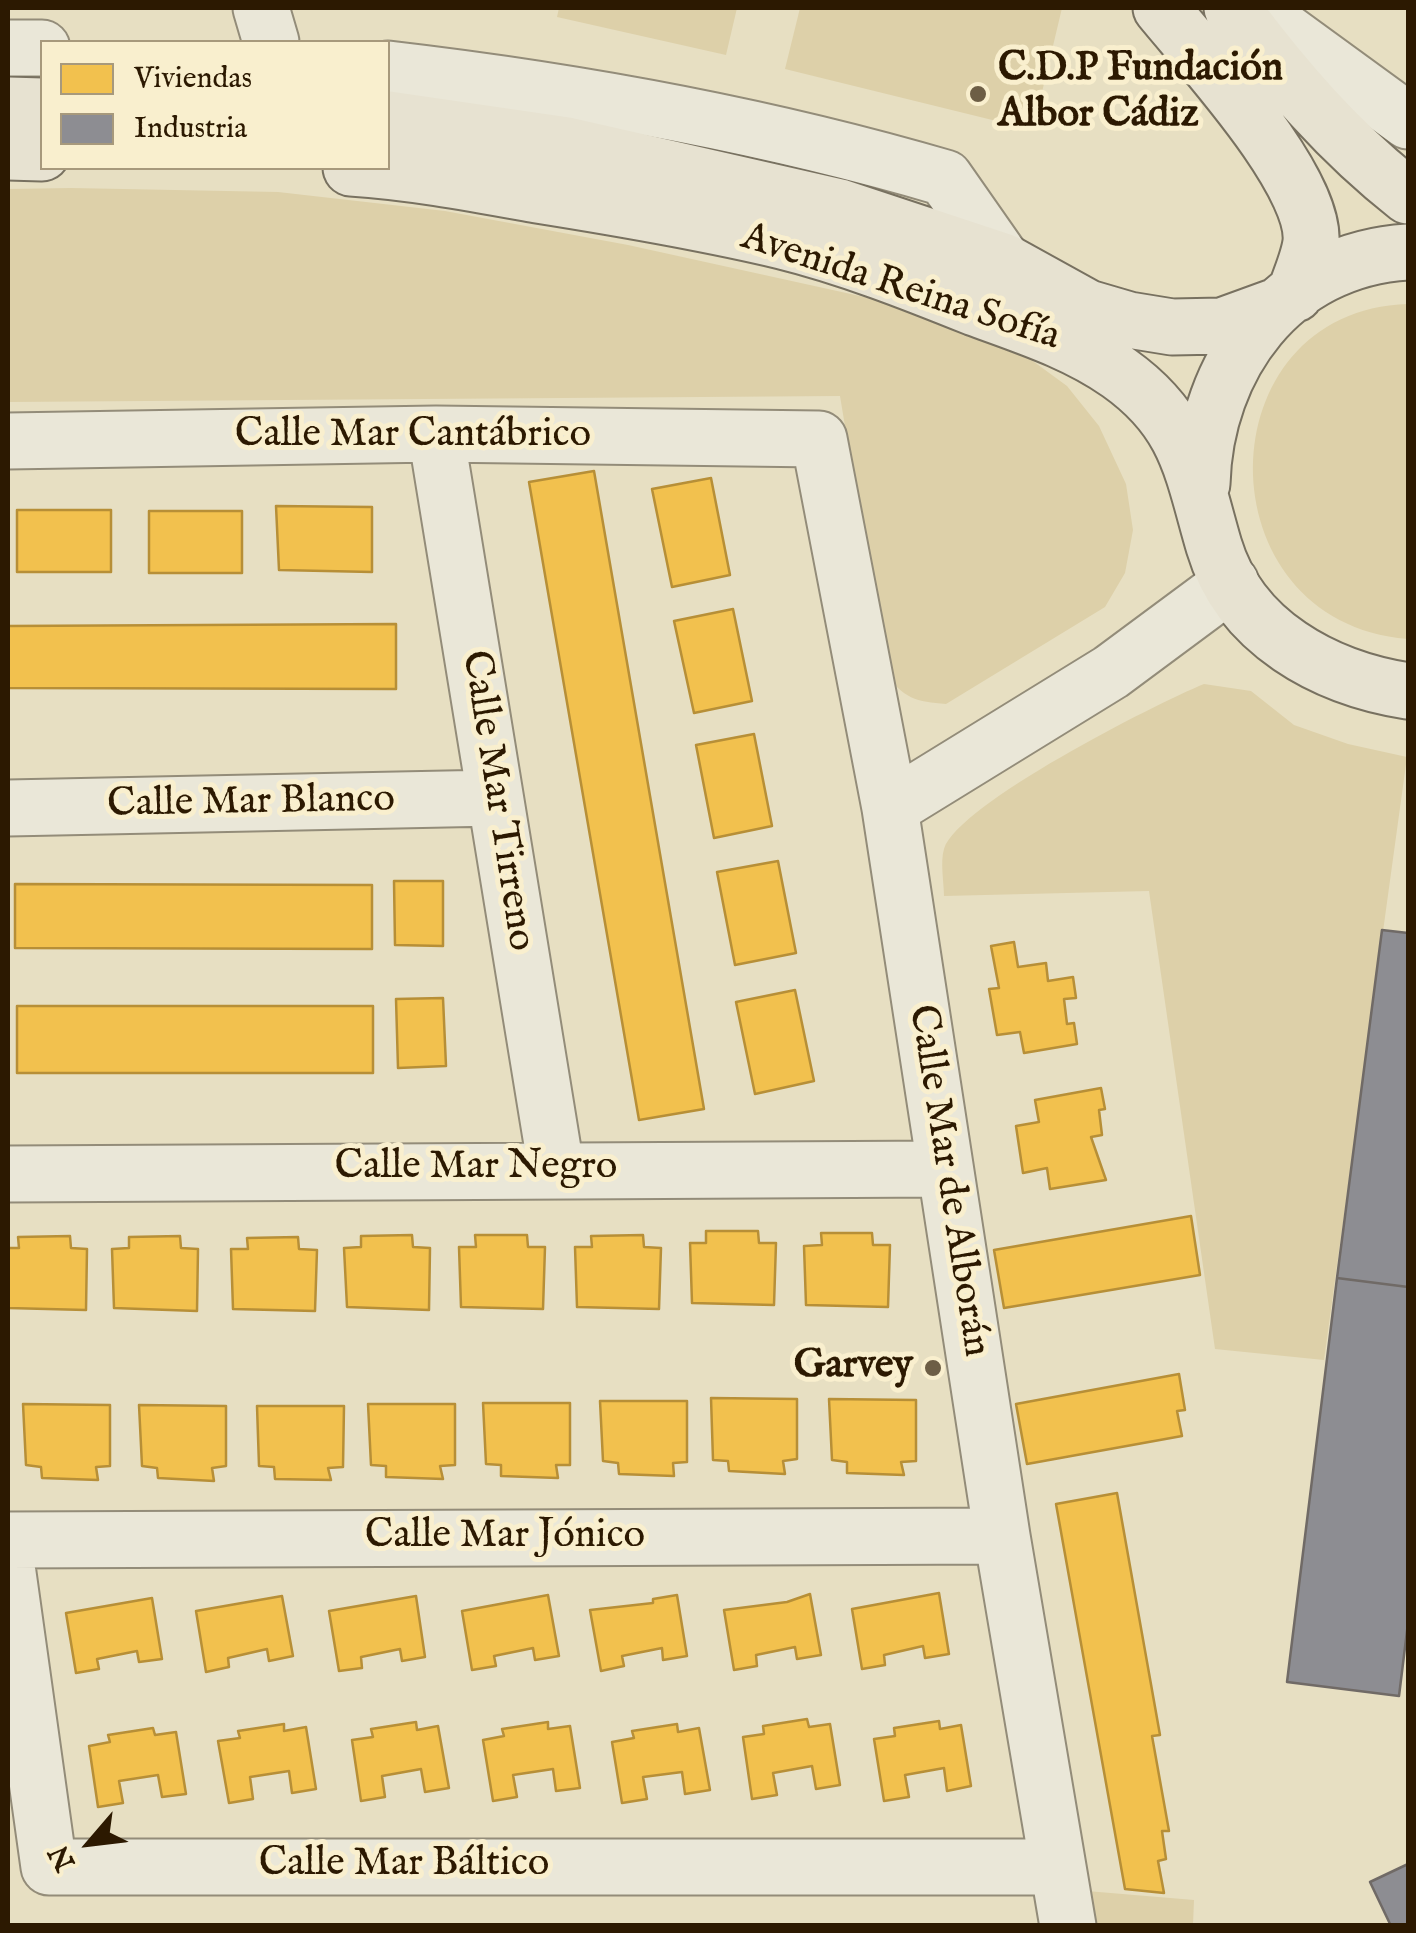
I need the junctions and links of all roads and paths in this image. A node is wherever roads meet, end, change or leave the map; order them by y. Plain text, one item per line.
1 (261, 8) edge
2 (1161, 8) edge
3 (1232, 8) edge
4 (1252, 8) edge
5 (270, 40) edge
6 (8, 48) edge
7 (40, 48) edge
8 (390, 69) edge
9 (8, 106) edge
10 (40, 106) edge
11 (390, 118) edge
12 (1408, 121) edge
13 (8, 152) edge
14 (40, 153) edge
15 (364, 170) edge
16 (1408, 196) edge
17 (1408, 252) edge
18 (1002, 261) junction
19 (1286, 300) junction
20 (436, 434) junction
21 (819, 438) joint
22 (8, 441) edge
23 (1202, 492) junction
24 (1232, 583) junction
25 (1408, 690) edge
26 (495, 798) junction
27 (8, 808) edge
28 (890, 808) junction
29 (556, 1168) junction
30 (945, 1169) junction
31 (8, 1174) edge
32 (1002, 1536) junction
33 (8, 1540) edge
34 (8, 1573) edge
35 (1058, 1867) junction
36 (1068, 1926) edge

1 - 5 street
2 - 19 main road
3 - 16 main road
4 - 12 street
6 - 7 street
8 - 18 street
9 - 10 main road
11 - 18 main road, Avenida Reina Sofía
13 - 14 main road
15 - 23 main road, Avenida Reina Sofía
17 - 19 main road, Avenida Reina Sofía
18 - 19 main road, Avenida Reina Sofía
19 - 23 main road, Avenida Reina Sofía
20 - 21 street, Calle Mar Cantábrico
20 - 22 street, Calle Mar Cantábrico
20 - 26 street, Calle Mar Tirreno
21 - 28 street, Calle Mar de Alborán
23 - 24 main road, Avenida Reina Sofía
24 - 25 main road, Avenida Reina Sofía
24 - 28 street
26 - 27 street, Calle Mar Blanco
26 - 29 street, Calle Mar Tirreno
28 - 30 street, Calle Mar de Alborán
29 - 30 street, Calle Mar Negro
29 - 31 street, Calle Mar Negro
30 - 32 street, Calle Mar de Alborán
32 - 33 street, Calle Mar Jónico
32 - 35 street, Calle Mar de Alborán
34 - 35 street, Calle Mar Báltico
35 - 36 street, Calle Mar de Alborán

